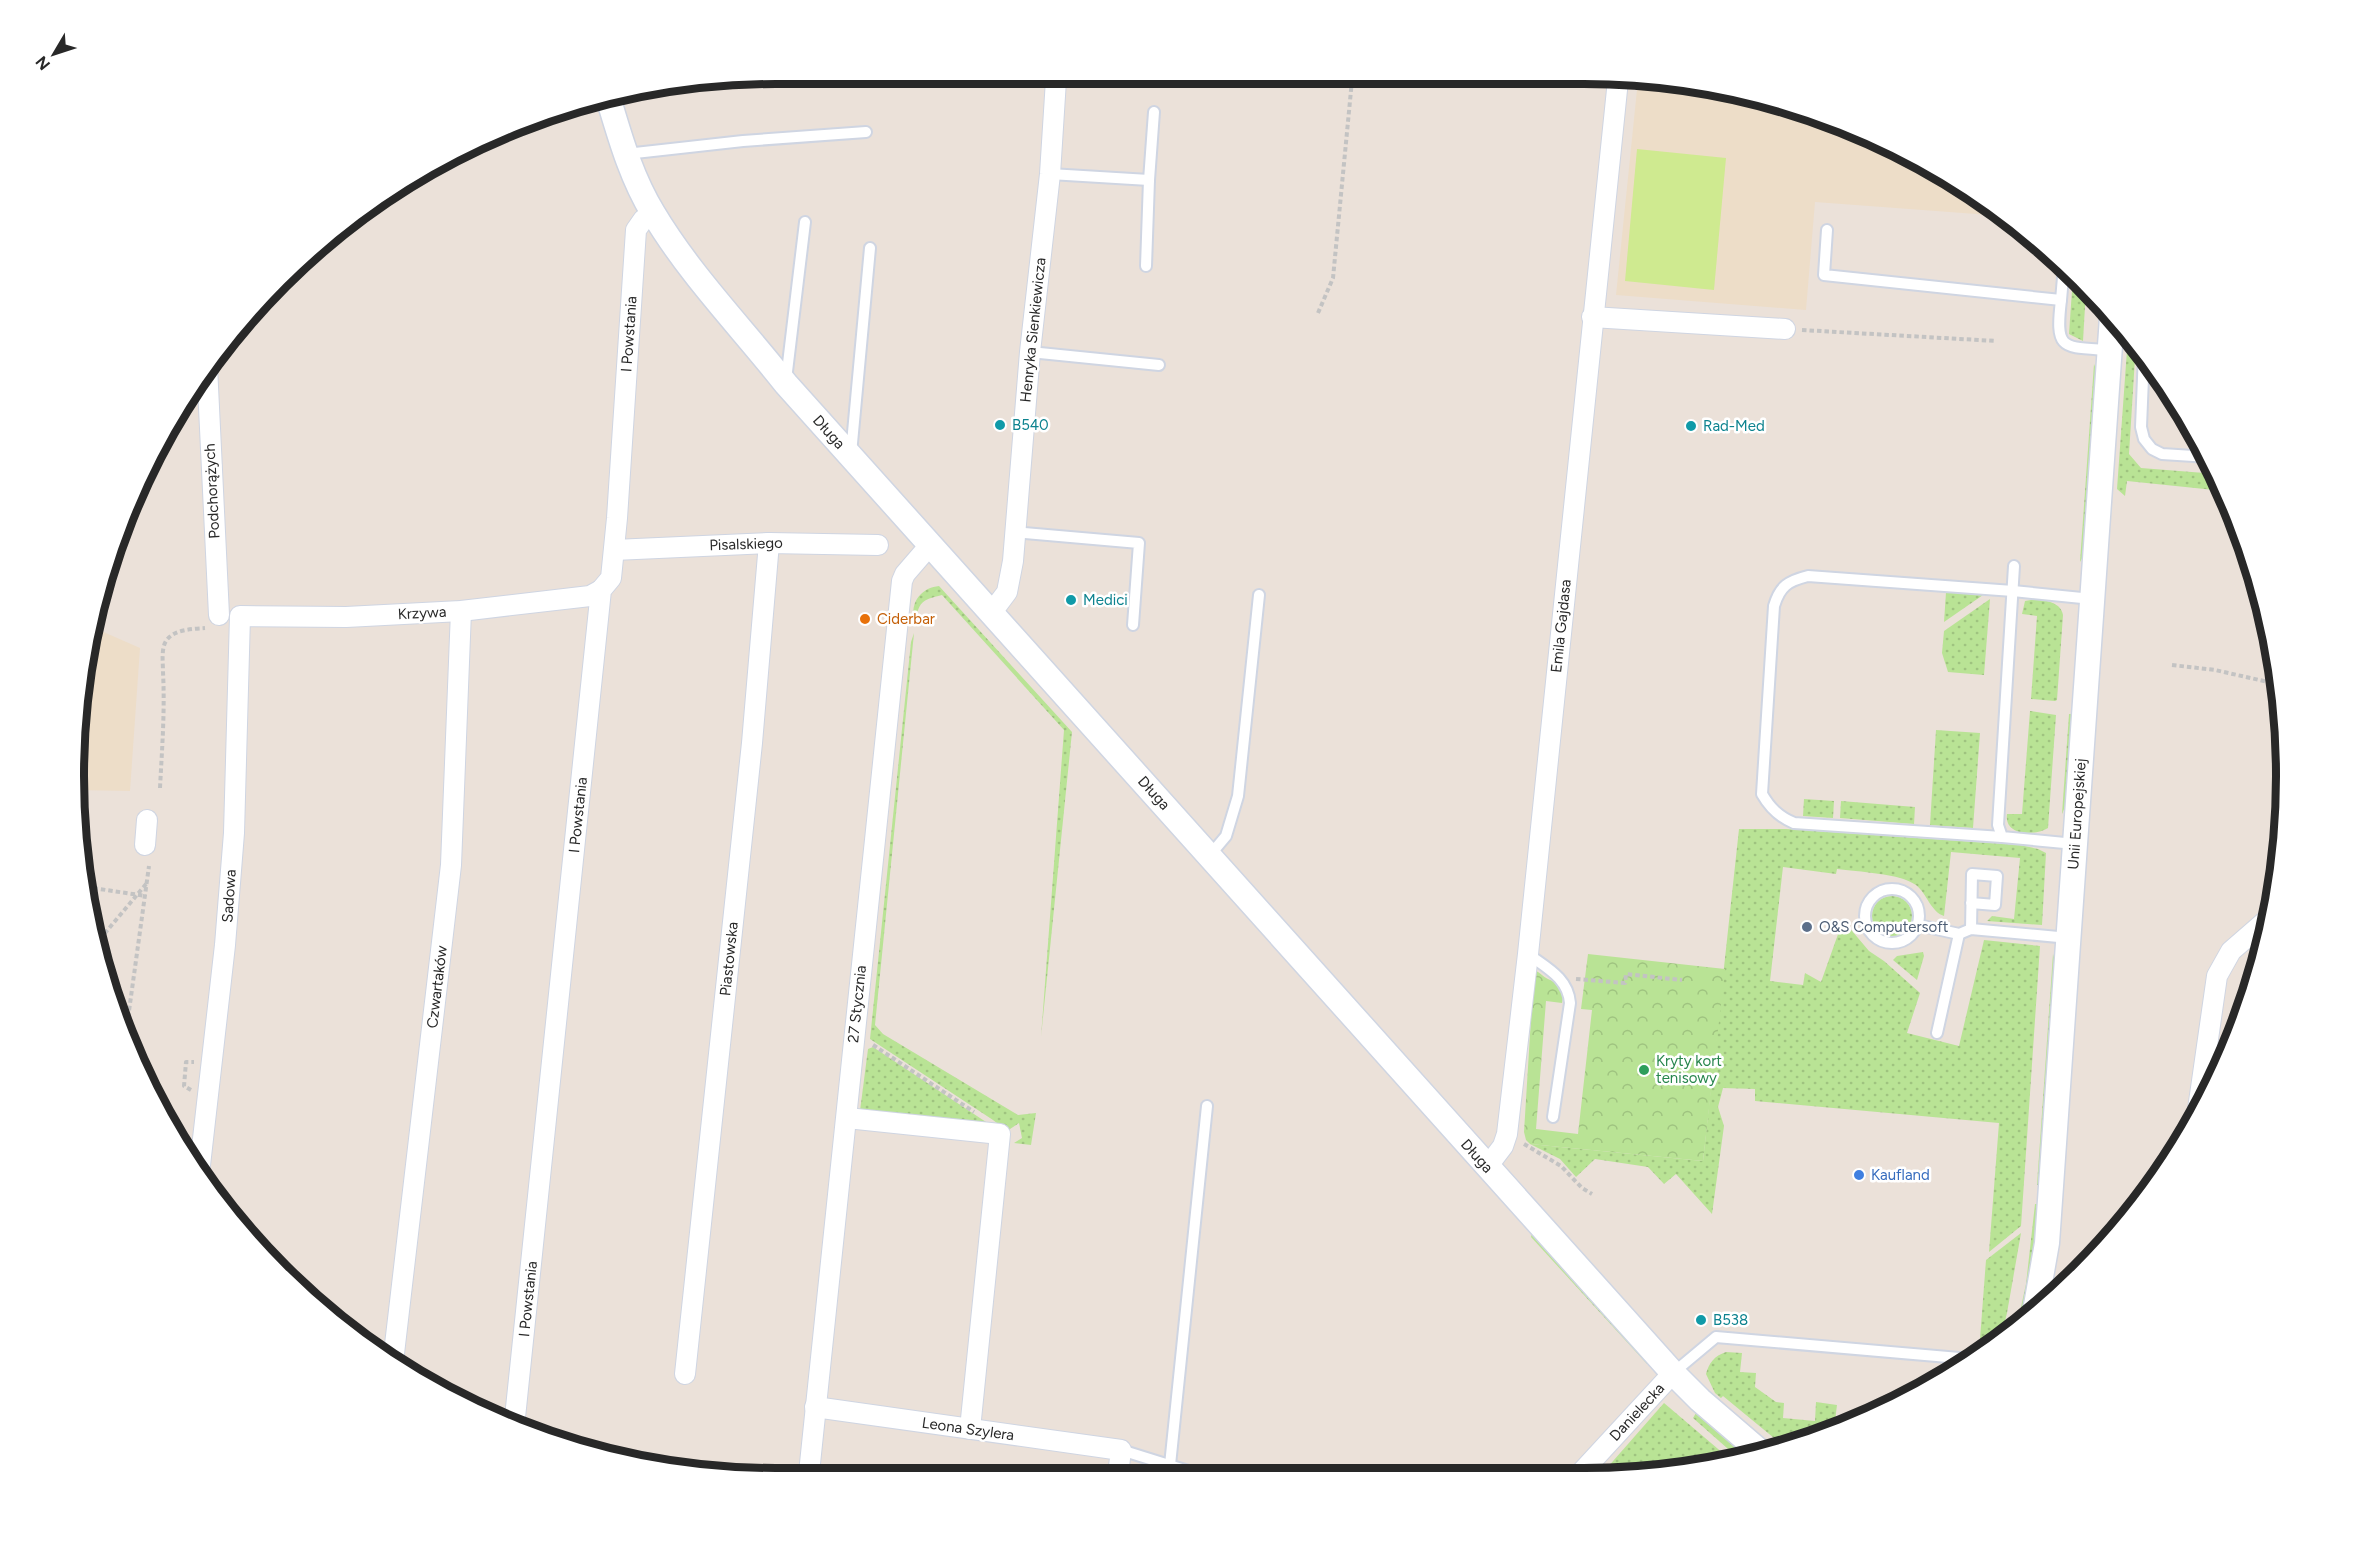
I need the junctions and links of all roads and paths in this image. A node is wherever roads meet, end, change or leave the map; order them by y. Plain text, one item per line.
1 (1056, 84) edge
2 (1352, 84) edge
3 (1617, 85) edge
4 (610, 105) edge
5 (1154, 112) dead end
6 (866, 132) dead end
7 (626, 154) junction
8 (1050, 174) junction
9 (1149, 180) junction
10 (652, 213) junction
11 (805, 222) dead end
12 (1827, 230) dead end
13 (870, 248) dead end
14 (1146, 266) dead end
15 (2063, 278) edge
16 (2061, 300) junction
17 (1318, 313) dead end
18 (1592, 317) junction
19 (2111, 328) edge
20 (1785, 329) joint
21 (1996, 341) dead end
22 (2109, 350) junction
23 (1030, 352) junction
24 (1159, 365) dead end
25 (2144, 370) edge
26 (207, 383) edge
27 (786, 384) junction
28 (2197, 456) edge
29 (851, 457) junction
30 (1014, 532) junction
31 (769, 543) junction
32 (878, 544) dead end
33 (930, 544) junction
34 (614, 550) junction
35 (2014, 566) dead end
36 (601, 590) junction
37 (2013, 591) junction
38 (1259, 595) dead end
39 (2092, 599) junction
40 (461, 611) junction
41 (992, 612) junction
42 (240, 616) joint
43 (214, 622) joint
44 (1133, 625) dead end
45 (2172, 665) dead end
46 (2269, 682) edge
47 (160, 788) dead end
48 (147, 820) dead end
49 (2002, 837) junction
50 (2075, 844) junction
51 (145, 845) dead end
52 (1210, 855) junction
53 (149, 866) dead end
54 (147, 882) junction
55 (93, 888) edge
56 (135, 896) junction
57 (146, 896) junction
58 (1971, 903) dead end
59 (1918, 924) junction
60 (2259, 927) edge
61 (1971, 929) junction
62 (1959, 934) junction
63 (103, 935) edge
64 (2069, 938) junction
65 (1528, 954) junction
66 (1560, 977) junction
67 (1683, 980) dead end
68 (128, 1018) edge
69 (1937, 1033) dead end
70 (854, 1034) junction
71 (2202, 1088) edge
72 (1207, 1106) dead end
73 (1553, 1117) dead end
74 (847, 1118) junction
75 (1000, 1134) junction
76 (1507, 1134) junction
77 (201, 1159) edge
78 (1487, 1167) junction
79 (1592, 1194) dead end
80 (2038, 1298) edge
81 (394, 1352) edge
82 (1957, 1358) edge
83 (1673, 1373) junction
84 (685, 1374) dead end
85 (815, 1407) junction
86 (515, 1417) edge
87 (970, 1429) junction
88 (1755, 1446) edge
89 (1121, 1450) junction
90 (1170, 1466) junction
91 (809, 1468) edge
92 (1119, 1468) edge
93 (1177, 1468) edge
94 (1585, 1468) edge

1 - 8 street, Henryka Sienkiewicza
2 - 17 path
3 - 18 street, Emila Gajdasa
4 - 7 street, Długa
5 - 9 lane
6 - 7 lane
7 - 10 street, Długa
8 - 9 lane
8 - 23 street, Henryka Sienkiewicza
9 - 14 lane
10 - 27 street, Długa
10 - 34 street, I Powstania
11 - 27 lane
12 - 16 lane
13 - 29 lane
15 - 16 lane
16 - 22 lane
18 - 20 street
18 - 65 street, Emila Gajdasa
19 - 22 street, Unii Europejskiej
20 - 21 path
22 - 39 street, Unii Europejskiej
23 - 24 lane
23 - 30 street, Henryka Sienkiewicza
25 - 28 lane
26 - 43 street, Podchorążych
27 - 29 street, Długa
29 - 33 street, Długa
30 - 41 street, Henryka Sienkiewicza
30 - 44 lane
31 - 32 street, Pisalskiego
31 - 34 street, Pisalskiego
31 - 84 street, Piastowska
33 - 41 street, Długa
33 - 70 street, 27 Stycznia
34 - 36 street, I Powstania
35 - 37 lane
36 - 40 street, Krzywa
36 - 86 street, I Powstania
37 - 39 lane
37 - 49 lane
37 - 49 lane
38 - 52 lane
39 - 50 street, Unii Europejskiej
40 - 42 street, Krzywa
40 - 81 street, Czwartaków
41 - 52 street, Długa
42 - 77 street, Sadowa
43 - 47 path
45 - 46 path
48 - 51 street
49 - 50 lane
50 - 64 street, Unii Europejskiej
52 - 78 street, Długa
53 - 54 path
54 - 56 path
54 - 57 path
55 - 56 path
56 - 57 path
56 - 63 path
57 - 68 path
58 - 61 lane
59 - 59 lane
59 - 62 lane
60 - 71 street
61 - 62 lane
61 - 64 lane
62 - 69 lane
64 - 80 street, Unii Europejskiej
65 - 66 lane
65 - 76 street, Emila Gajdasa
66 - 67 path
66 - 73 lane
70 - 74 street, 27 Stycznia
70 - 75 path
72 - 90 lane
74 - 75 street
74 - 85 street, 27 Stycznia
75 - 87 street
76 - 78 street, Emila Gajdasa
76 - 79 path
78 - 83 street, Długa
82 - 83 lane
83 - 88 street, Długa
83 - 94 street, Danielecka
85 - 87 street, Leona Szylera
85 - 91 street, 27 Stycznia
87 - 89 street, Leona Szylera
89 - 90 lane
89 - 92 street
90 - 93 lane

